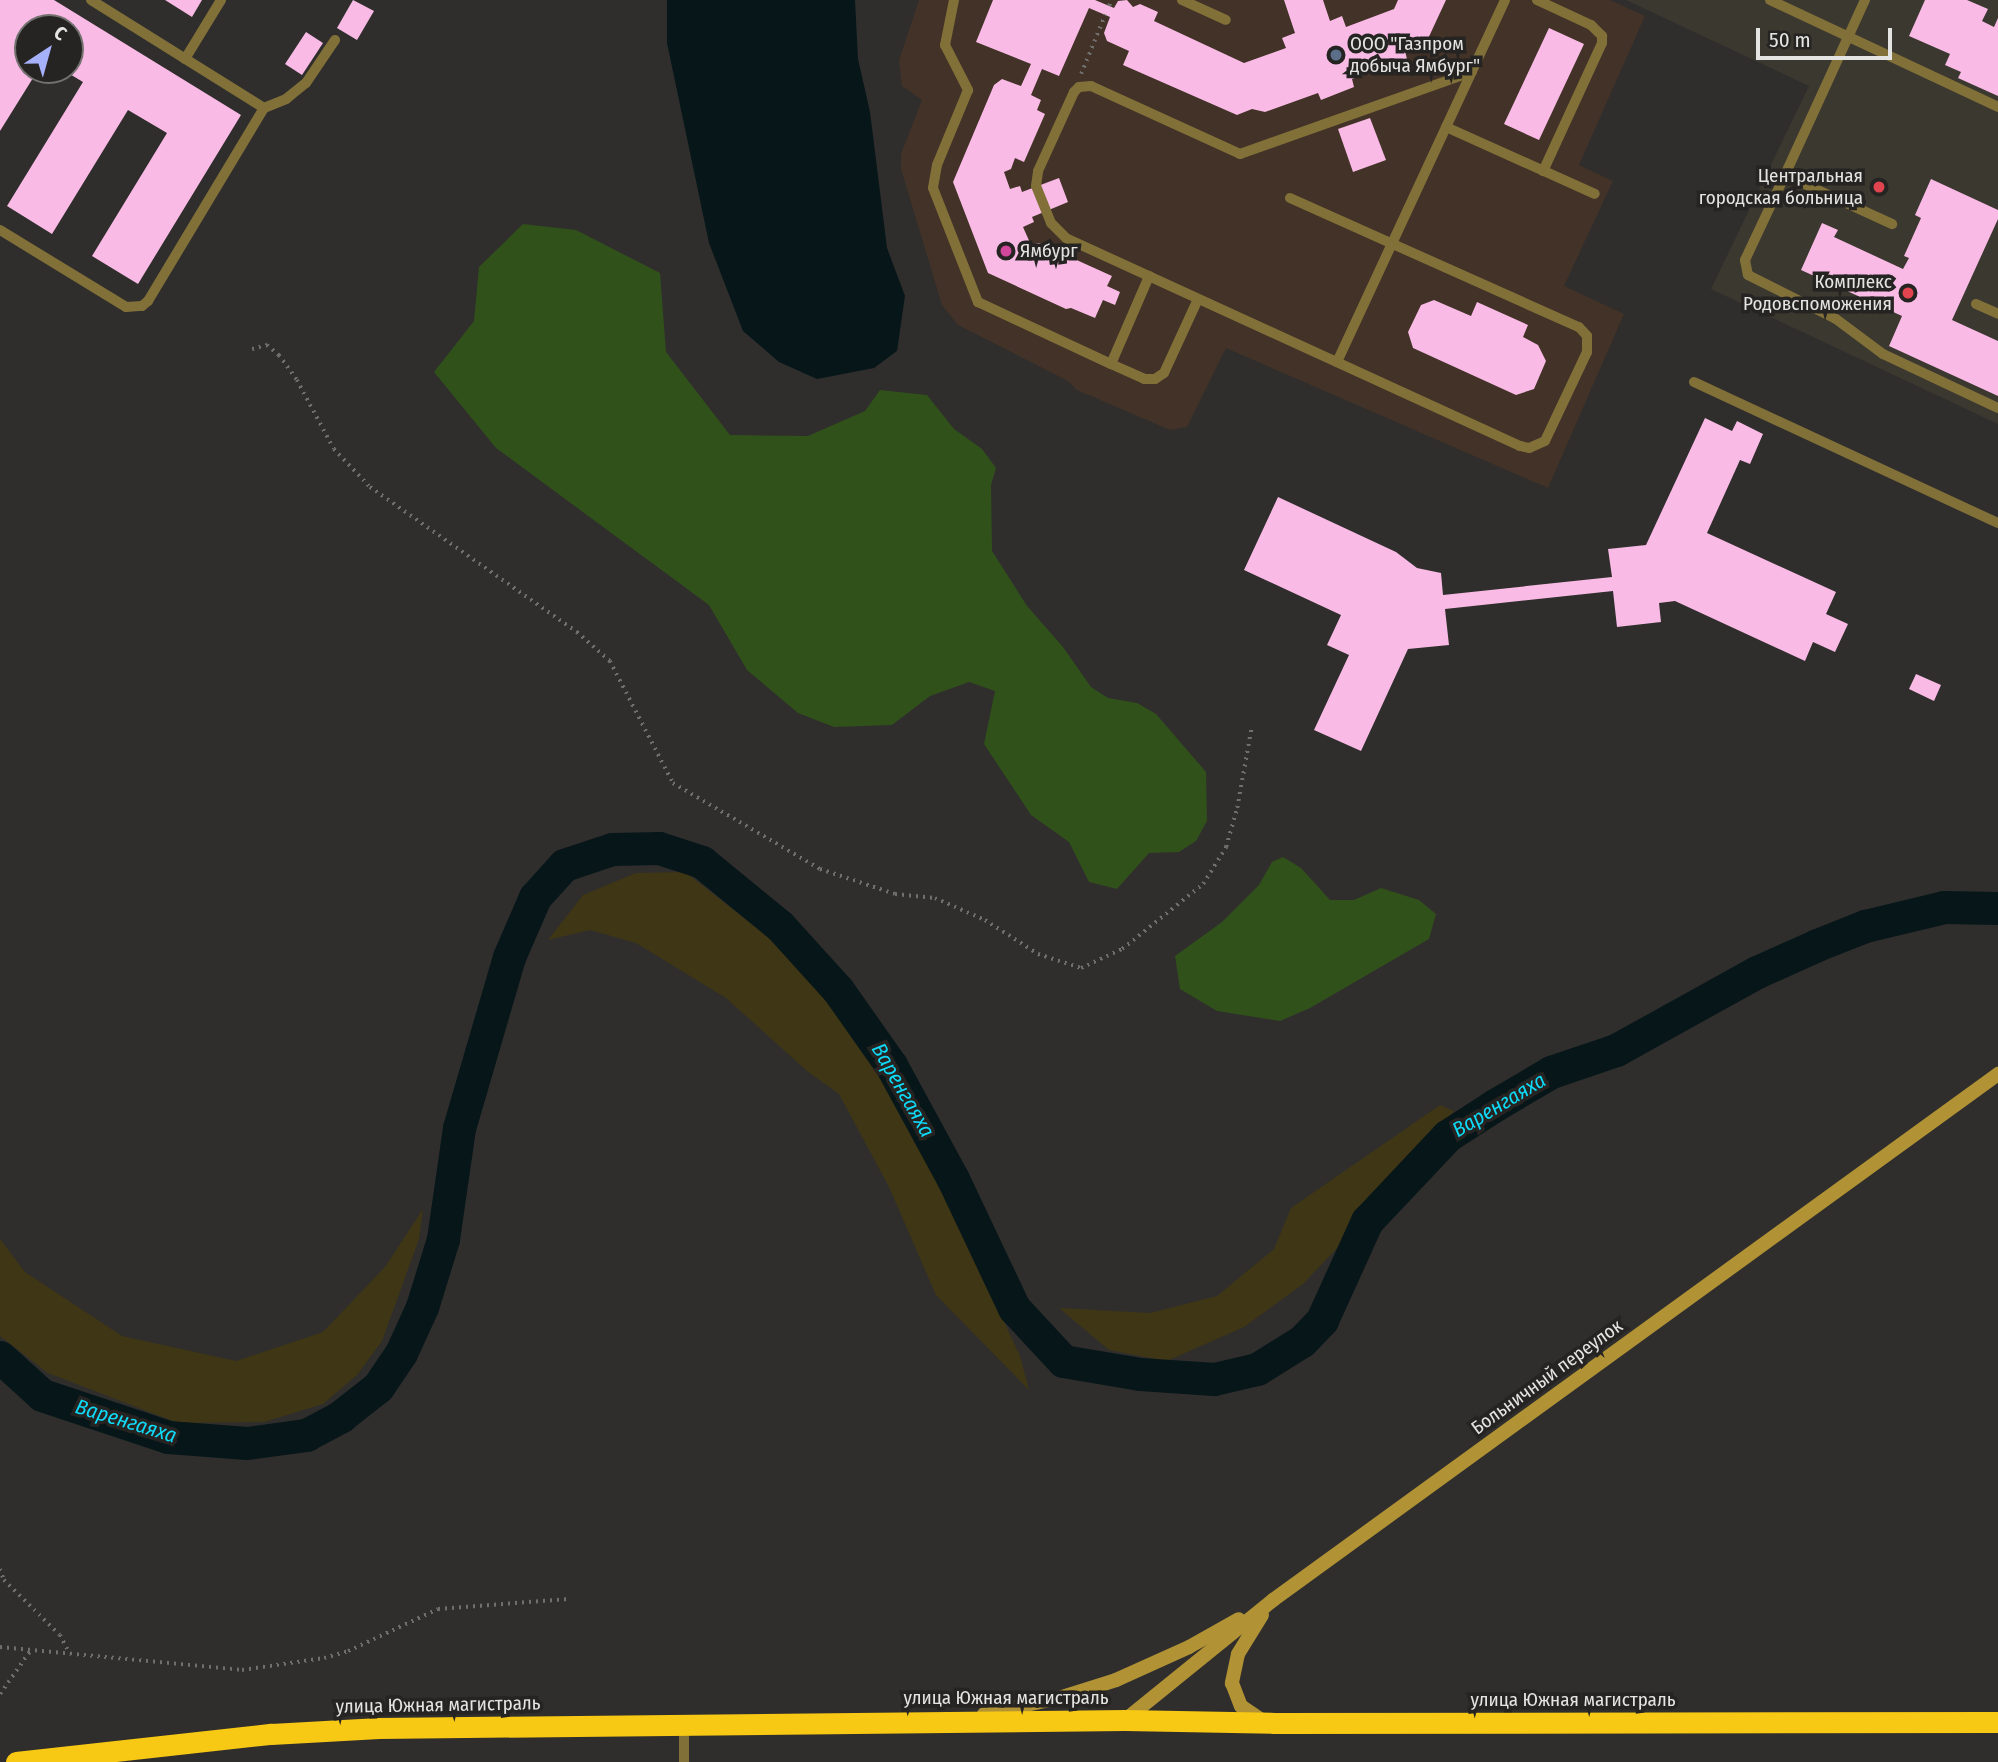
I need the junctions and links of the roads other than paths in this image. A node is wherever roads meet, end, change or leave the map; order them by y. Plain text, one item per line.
1 (91, 0) edge
2 (220, 0) edge
3 (954, 0) edge
4 (1182, 0) edge
5 (1504, 0) edge
6 (1537, 0) edge
7 (1770, 0) edge
8 (1865, 0) edge
9 (1226, 20) dead end
10 (1849, 37) junction
11 (335, 40) dead end
12 (185, 58) junction
13 (1472, 72) junction
14 (1998, 107) edge
15 (264, 108) junction
16 (1446, 127) junction
17 (1543, 171) junction
18 (1785, 175) junction
19 (1595, 194) dead end
20 (1290, 198) dead end
21 (1892, 225) dead end
22 (0, 230) edge
23 (1393, 244) junction
24 (1149, 276) junction
25 (1198, 299) junction
26 (1976, 303) dead end
27 (1998, 314) edge
28 (1337, 362) junction
29 (1111, 364) junction
30 (1694, 382) dead end
31 (1998, 408) edge
32 (1998, 523) edge
33 (1998, 1074) edge
34 (1273, 1600) junction
35 (1125, 1720) junction
36 (940, 1721) junction
37 (1998, 1722) edge
38 (1275, 1723) junction
39 (684, 1724) junction
40 (92, 1758) edge
41 (16, 1762) edge
42 (684, 1762) edge

1 - 12 lane
2 - 12 lane
3 - 29 lane
4 - 9 lane
5 - 13 lane
6 - 17 lane
7 - 10 lane
8 - 10 lane
10 - 14 lane
10 - 18 lane
11 - 15 lane
12 - 15 lane
13 - 16 lane
13 - 24 lane
15 - 22 lane
16 - 17 lane
16 - 23 lane
17 - 19 lane
18 - 21 lane
18 - 31 lane
20 - 23 lane
23 - 28 lane
23 - 28 lane
24 - 25 lane
24 - 29 lane
25 - 28 lane
25 - 29 lane
26 - 27 lane
30 - 32 lane
33 - 34 street, Больничный переулок
34 - 35 street, Больничный переулок
34 - 36 street
34 - 38 street
35 - 36 highway, улица Южная магистраль
35 - 38 highway, улица Южная магистраль
36 - 39 highway, улица Южная магистраль
37 - 38 highway, улица Южная магистраль
39 - 40 highway, улица Южная магистраль
39 - 42 lane
40 - 41 highway, улица Южная магистраль

